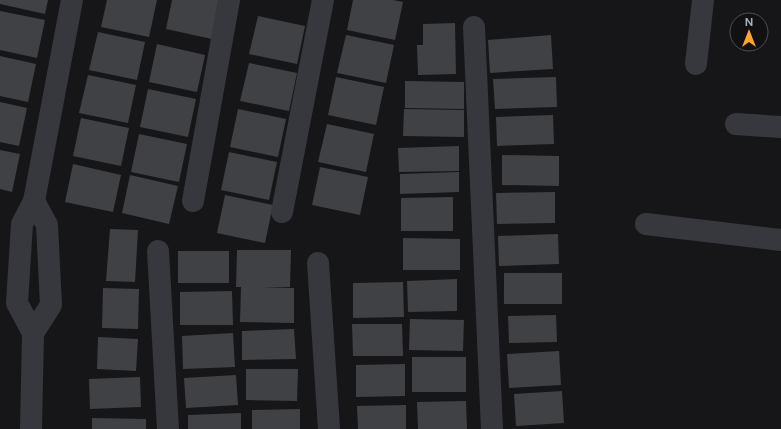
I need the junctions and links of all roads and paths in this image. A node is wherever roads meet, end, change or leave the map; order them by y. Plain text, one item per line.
1 (72, 0) edge
2 (228, 0) edge
3 (323, 0) edge
4 (702, 0) edge
5 (474, 27) dead end
6 (696, 64) dead end
7 (736, 124) dead end
8 (781, 127) edge
9 (34, 201) junction
10 (193, 201) dead end
11 (282, 212) dead end
12 (646, 224) dead end
13 (781, 240) edge
14 (158, 251) dead end
15 (318, 263) dead end
16 (33, 333) junction
17 (31, 429) edge
18 (168, 429) edge
19 (329, 429) edge
20 (492, 429) edge

1 - 9 street
2 - 10 street
3 - 11 street
4 - 6 street
5 - 20 street
7 - 8 street
9 - 16 street
9 - 16 street
12 - 13 street
14 - 18 street
15 - 19 street
16 - 17 street

